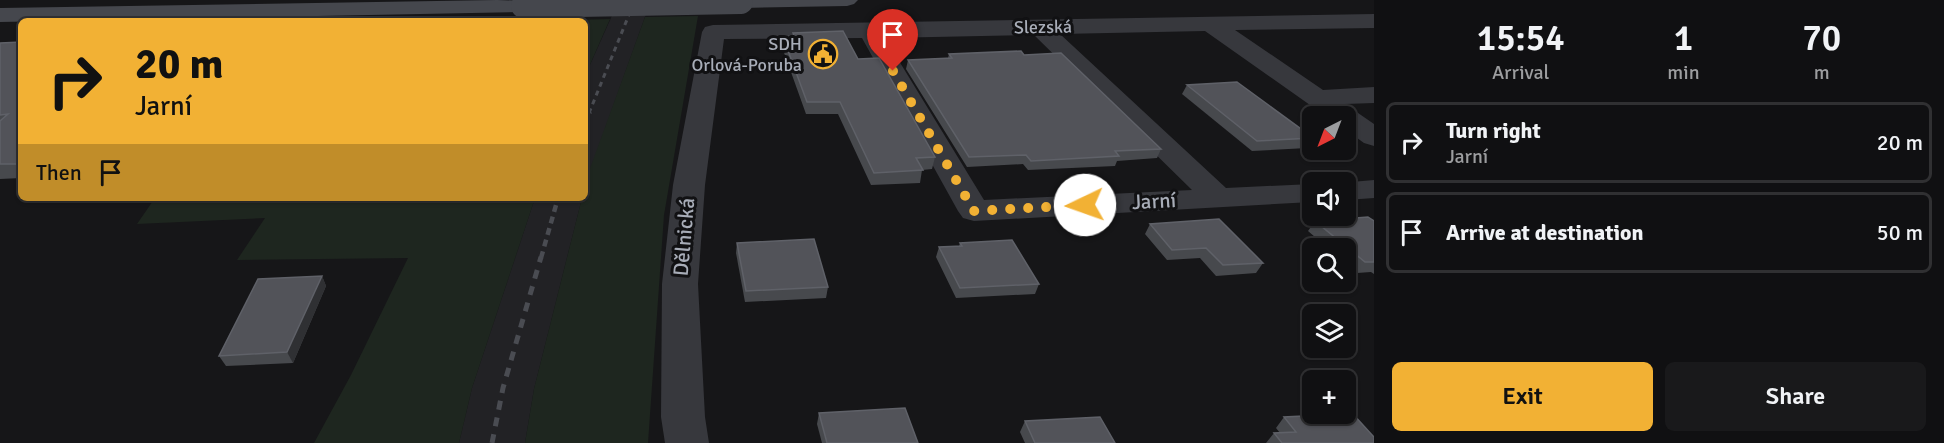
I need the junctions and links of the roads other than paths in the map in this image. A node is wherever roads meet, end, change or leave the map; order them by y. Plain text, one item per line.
1 (847, 0) edge
2 (305, 5) edge
3 (0, 15) edge
4 (1374, 21) edge
5 (1210, 24) junction
6 (1039, 27) junction
7 (870, 31) junction
8 (713, 32) joint
9 (1374, 95) edge
10 (1318, 98) junction
11 (1329, 106) edge
12 (1356, 125) edge
13 (1374, 137) edge
14 (1374, 189) edge
15 (1356, 190) edge
16 (1302, 194) edge
17 (1218, 198) junction
18 (687, 443) edge

1 - 2 street, bridge
2 - 3 street
4 - 5 street, Slezská
5 - 6 street, Slezská
5 - 10 street
6 - 7 street, Slezská
6 - 17 street, Jarní
7 - 8 street, Slezská
7 - 17 street, Jarní
8 - 18 street, Dělnická
9 - 10 street
10 - 11 street
12 - 13 street
14 - 15 street
16 - 17 street, Jarní

